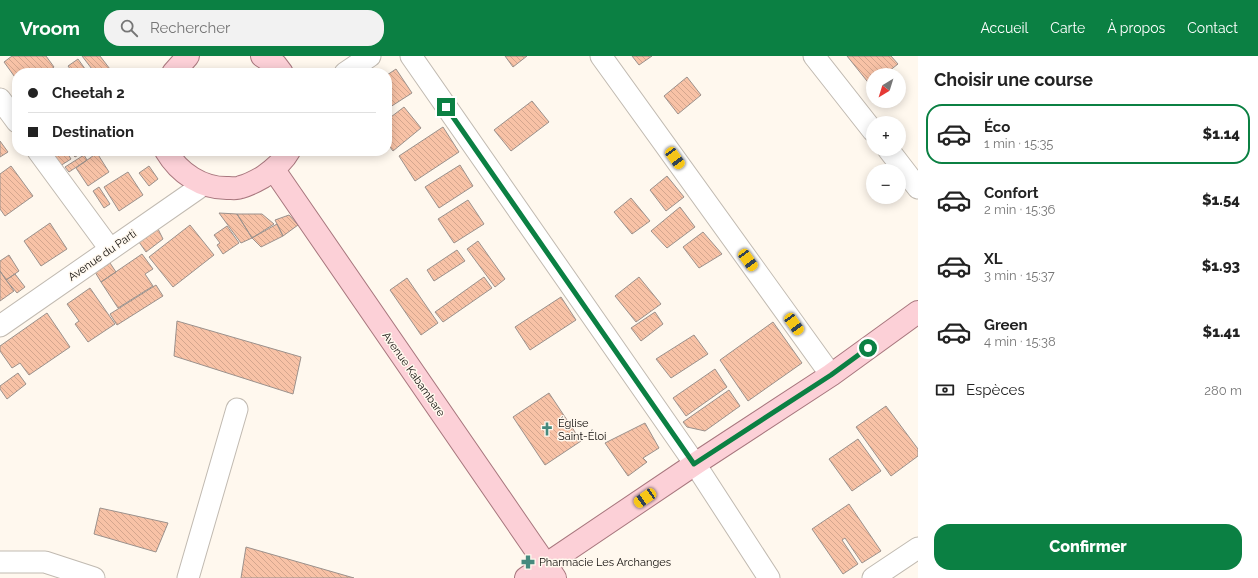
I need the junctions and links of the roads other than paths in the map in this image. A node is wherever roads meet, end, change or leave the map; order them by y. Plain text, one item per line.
1 (188, 56) edge
2 (262, 56) edge
3 (370, 56) edge
4 (411, 56) edge
5 (601, 56) edge
6 (814, 56) edge
7 (177, 68) edge
8 (278, 68) edge
9 (352, 68) edge
10 (0, 99) edge
11 (12, 115) edge
12 (866, 122) edge
13 (42, 156) edge
14 (168, 156) edge
15 (286, 156) edge
16 (893, 156) edge
17 (274, 170) junction
18 (203, 185) junction
19 (918, 188) edge
20 (110, 249) junction
21 (918, 312) edge
22 (0, 326) edge
23 (831, 375) junction
24 (237, 409) dead end
25 (694, 464) junction
26 (918, 548) edge
27 (0, 562) edge
28 (550, 571) edge
29 (94, 578) edge
30 (188, 578) edge
31 (526, 578) edge
32 (769, 578) edge
33 (873, 578) edge

1 - 7 main road
2 - 8 main road
3 - 9 street
4 - 25 street
5 - 23 street
6 - 12 street
10 - 11 street
13 - 20 street
14 - 18 main road
15 - 17 main road
16 - 19 street
17 - 18 main road
17 - 28 main road, Avenue Kabambare
18 - 20 street, Avenue du Parti
20 - 22 street, Avenue du Parti
21 - 23 main road
23 - 25 main road
24 - 30 street
25 - 28 main road
25 - 32 street
26 - 33 street
27 - 29 street
28 - 31 main road

